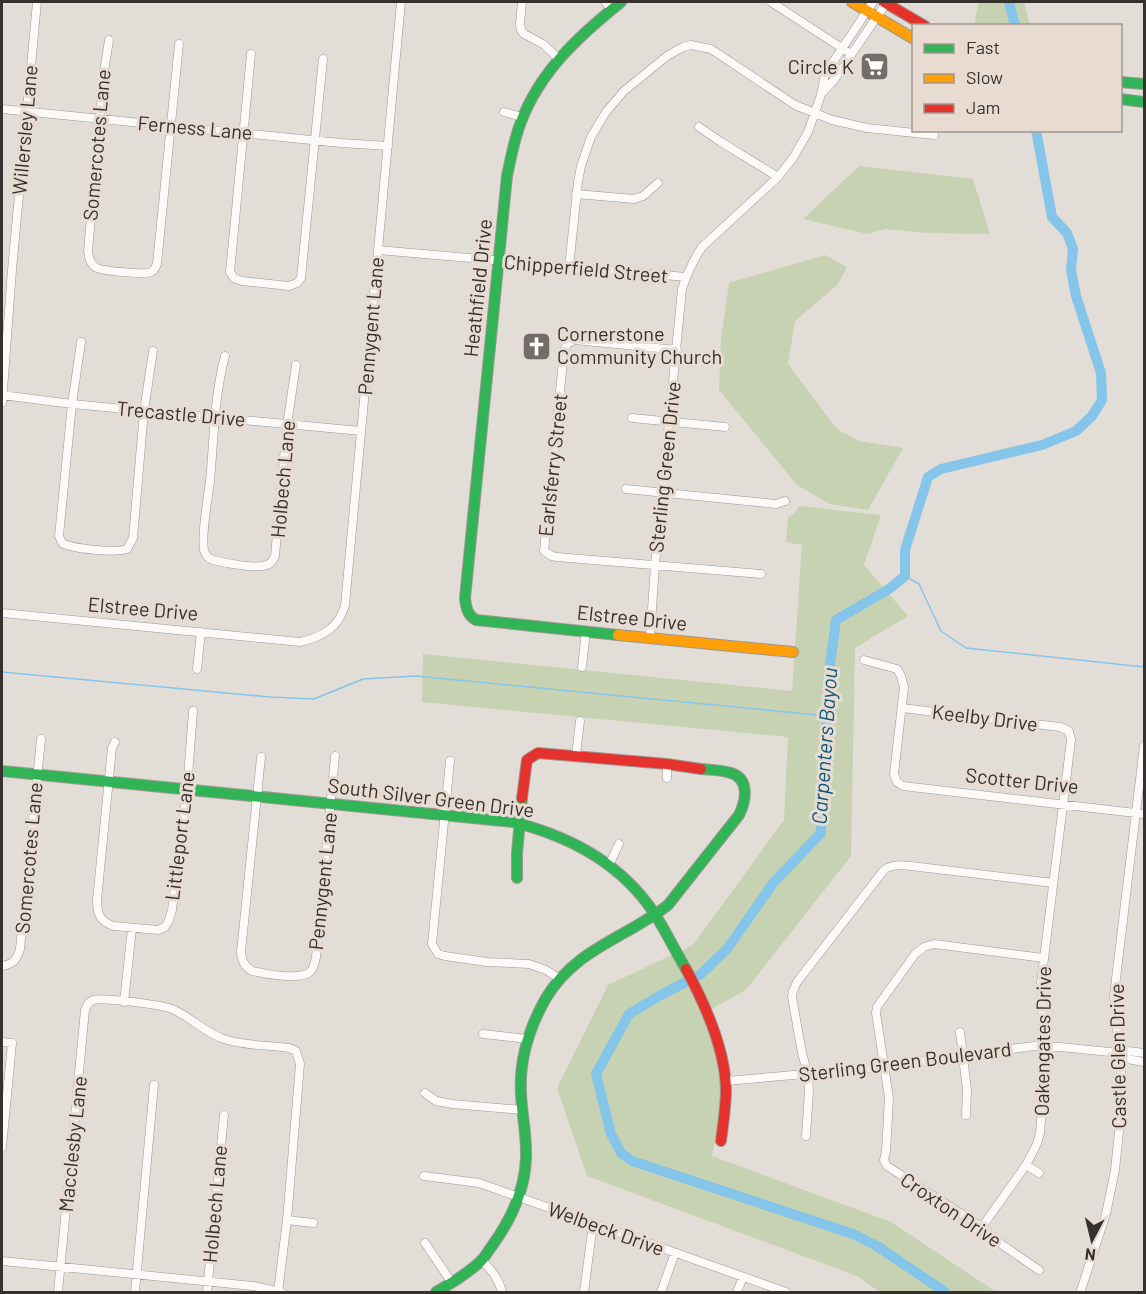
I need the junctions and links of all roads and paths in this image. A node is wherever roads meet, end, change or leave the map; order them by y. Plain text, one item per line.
1 (37, 2) edge
2 (401, 2) edge
3 (522, 2) edge
4 (621, 2) edge
5 (771, 2) edge
6 (852, 2) edge
7 (886, 2) edge
8 (608, 5) edge
9 (869, 6) edge
10 (876, 17) junction
11 (921, 24) edge
12 (912, 38) edge
13 (108, 40) dead end
14 (179, 44) dead end
15 (841, 48) junction
16 (251, 54) dead end
17 (851, 54) junction
18 (323, 58) dead end
19 (558, 58) junction
20 (1122, 82) edge
21 (1144, 84) edge
22 (821, 95) junction
23 (1122, 99) edge
24 (1144, 102) edge
25 (2, 109) edge
26 (26, 112) junction
27 (504, 112) dead end
28 (814, 113) junction
29 (522, 117) junction
30 (100, 120) junction
31 (170, 126) junction
32 (699, 127) dead end
33 (242, 133) junction
34 (934, 135) dead end
35 (314, 140) junction
36 (388, 146) junction
37 (778, 177) junction
38 (658, 183) dead end
39 (576, 194) junction
40 (378, 250) junction
41 (499, 261) junction
42 (569, 267) junction
43 (686, 278) junction
44 (81, 342) dead end
45 (677, 350) junction
46 (153, 351) dead end
47 (225, 356) dead end
48 (296, 364) dead end
49 (2, 395) edge
50 (2, 403) edge
51 (72, 404) junction
52 (144, 411) junction
53 (215, 417) junction
54 (632, 418) dead end
55 (669, 422) junction
56 (287, 425) junction
57 (725, 427) dead end
58 (361, 431) junction
59 (626, 489) dead end
60 (663, 493) junction
61 (785, 501) dead end
62 (655, 565) junction
63 (761, 574) dead end
64 (2, 613) edge
65 (469, 617) joint
66 (586, 631) junction
67 (201, 632) junction
68 (315, 636) joint
69 (650, 638) junction
70 (793, 652) dead end
71 (864, 660) dead end
72 (582, 667) dead end
73 (197, 669) dead end
74 (902, 708) junction
75 (193, 711) dead end
76 (580, 721) dead end
77 (1069, 731) joint
78 (41, 738) dead end
79 (115, 742) dead end
80 (1144, 746) edge
81 (576, 755) junction
82 (335, 756) dead end
83 (261, 757) dead end
84 (450, 761) dead end
85 (667, 764) junction
86 (2, 771) edge
87 (36, 775) junction
88 (667, 778) dead end
89 (109, 782) junction
90 (187, 790) junction
91 (256, 796) junction
92 (331, 804) junction
93 (1062, 804) junction
94 (1141, 813) edge
95 (444, 815) junction
96 (520, 824) junction
97 (620, 844) dead end
98 (609, 866) junction
99 (518, 878) dead end
100 (1053, 883) junction
101 (655, 915) junction
102 (132, 928) junction
103 (1044, 958) junction
104 (2, 966) edge
105 (560, 979) junction
106 (124, 1002) junction
107 (960, 1032) dead end
108 (483, 1034) dead end
109 (527, 1039) junction
110 (2, 1042) edge
111 (1044, 1046) junction
112 (1119, 1053) junction
113 (1144, 1053) edge
114 (963, 1055) junction
115 (1144, 1062) edge
116 (885, 1067) junction
117 (808, 1075) junction
118 (726, 1081) junction
119 (154, 1085) dead end
120 (425, 1093) dead end
121 (523, 1110) junction
122 (224, 1115) dead end
123 (966, 1115) dead end
124 (806, 1136) dead end
125 (721, 1141) dead end
126 (2, 1147) edge
127 (1026, 1165) junction
128 (1038, 1173) dead end
129 (424, 1176) dead end
130 (518, 1197) junction
131 (287, 1220) junction
132 (314, 1223) dead end
133 (593, 1224) junction
134 (982, 1227) junction
135 (425, 1243) dead end
136 (675, 1253) junction
137 (482, 1260) junction
138 (2, 1261) edge
139 (61, 1268) junction
140 (1039, 1270) dead end
141 (137, 1274) junction
142 (742, 1277) junction
143 (208, 1281) junction
144 (452, 1283) junction
145 (1081, 1290) dead end
146 (279, 1292) edge
147 (58, 1293) edge
148 (135, 1293) edge
149 (207, 1293) edge
150 (436, 1293) edge
151 (502, 1293) edge
152 (584, 1293) edge
153 (662, 1293) edge
154 (737, 1293) edge
155 (786, 1293) edge

1 - 26 street, Willersley Lane
2 - 36 street, Pennygent Lane
3 - 19 street
4 - 8 street, Heathfield Drive
5 - 15 street
6 - 9 street
7 - 10 street, Sterling Green Drive
7 - 11 street
8 - 19 street, Heathfield Drive
9 - 10 street
9 - 15 street, Sterling Green Drive
10 - 12 street
10 - 17 street, Sterling Green Drive
13 - 30 street, Somercotes Lane
14 - 31 street
15 - 17 street
15 - 22 street, Sterling Green Drive
16 - 33 street
17 - 22 street, Sterling Green Drive
18 - 35 street
19 - 29 street, Heathfield Drive
20 - 21 street
22 - 28 street, Sterling Green Drive
23 - 24 street
25 - 26 street, Ferness Lane
26 - 30 street, Ferness Lane
26 - 49 street, Willersley Lane
27 - 29 street
28 - 34 street
28 - 37 street, Sterling Green Drive
28 - 39 street
29 - 41 street, Heathfield Drive
30 - 31 street, Ferness Lane
30 - 31 street, Somercotes Lane
31 - 33 street, Ferness Lane
32 - 37 street
33 - 35 street, Ferness Lane
33 - 35 street
35 - 36 street, Ferness Lane
36 - 40 street, Pennygent Lane
37 - 43 street, Sterling Green Drive
38 - 39 street
39 - 42 street
40 - 41 street, Chipperfield Street
40 - 58 street, Pennygent Lane
41 - 42 street, Chipperfield Street
41 - 65 street, Heathfield Drive
42 - 43 street, Chipperfield Street
43 - 45 street, Sterling Green Drive
44 - 51 street
45 - 55 street, Sterling Green Drive
45 - 62 street, Earlsferry Street
46 - 52 street
47 - 53 street
48 - 56 street, Holbech Lane
49 - 50 street, Willersley Lane
49 - 51 street, Trecastle Drive
51 - 52 street, Trecastle Drive
51 - 52 street
52 - 53 street, Trecastle Drive
53 - 56 street, Trecastle Drive
53 - 56 street, Holbech Lane
54 - 55 street
55 - 57 street
55 - 60 street, Sterling Green Drive
56 - 58 street, Trecastle Drive
58 - 68 street, Pennygent Lane
59 - 60 street
60 - 61 street
60 - 62 street, Sterling Green Drive
62 - 63 street
62 - 69 street, Sterling Green Drive
64 - 67 street, Elstree Drive
65 - 66 street, Elstree Drive
66 - 69 street, Elstree Drive
66 - 72 street
67 - 68 street, Elstree Drive
67 - 73 street
69 - 70 street, Elstree Drive
71 - 74 street
74 - 77 street, Keelby Drive
74 - 93 street, Scotter Drive
75 - 90 street, Littleport Lane
76 - 81 street
77 - 93 street, Oakengates Drive
78 - 87 street, Somercotes Lane
79 - 89 street
80 - 94 street, Castle Glen Drive
81 - 85 street
81 - 96 street
82 - 92 street, Pennygent Lane
83 - 91 street
84 - 95 street
85 - 88 street
85 - 101 street
86 - 87 street, South Silver Green Drive
87 - 89 street, South Silver Green Drive
87 - 104 street, Somercotes Lane
89 - 90 street, South Silver Green Drive
89 - 102 street
90 - 91 street, South Silver Green Drive
90 - 102 street, Littleport Lane
91 - 92 street, South Silver Green Drive
91 - 92 street, Pennygent Lane
92 - 95 street, South Silver Green Drive
93 - 94 street, Scotter Drive
93 - 100 street, Oakengates Drive
94 - 112 street, Castle Glen Drive
95 - 96 street, South Silver Green Drive
95 - 105 street
96 - 98 street, South Silver Green Drive
96 - 99 street
97 - 98 street
98 - 101 street, South Silver Green Drive
100 - 103 street, Oakengates Drive
100 - 117 street
101 - 105 street
101 - 118 street, South Silver Green Drive
102 - 106 street
103 - 111 street, Oakengates Drive
103 - 116 street
105 - 109 street
106 - 131 street
106 - 139 street, Macclesby Lane
107 - 114 street
108 - 109 street
109 - 121 street
110 - 126 street
111 - 112 street, Sterling Green Boulevard
111 - 114 street, Sterling Green Boulevard
111 - 127 street, Oakengates Drive
112 - 113 street, Sterling Green Boulevard
112 - 115 street, Sterling Green Boulevard
112 - 145 street, Castle Glen Drive
114 - 116 street, Sterling Green Boulevard
114 - 123 street
116 - 117 street, Sterling Green Boulevard
116 - 134 street, Croxton Drive
117 - 118 street, Sterling Green Boulevard
117 - 124 street
118 - 125 street, South Silver Green Drive
119 - 141 street
120 - 121 street
121 - 130 street
122 - 143 street, Holbech Lane
127 - 128 street
127 - 134 street, Oakengates Drive
129 - 130 street, Welbeck Drive
130 - 133 street, Welbeck Drive
130 - 137 street
131 - 132 street
131 - 146 street
133 - 136 street, Welbeck Drive
133 - 152 street
134 - 140 street, Croxton Drive
135 - 144 street
136 - 142 street, Welbeck Drive
136 - 153 street
137 - 144 street
137 - 151 street
138 - 139 street
139 - 141 street
139 - 147 street, Macclesby Lane
141 - 143 street
141 - 148 street
142 - 154 street
142 - 155 street, Welbeck Drive
143 - 146 street
143 - 149 street, Holbech Lane
144 - 150 street

